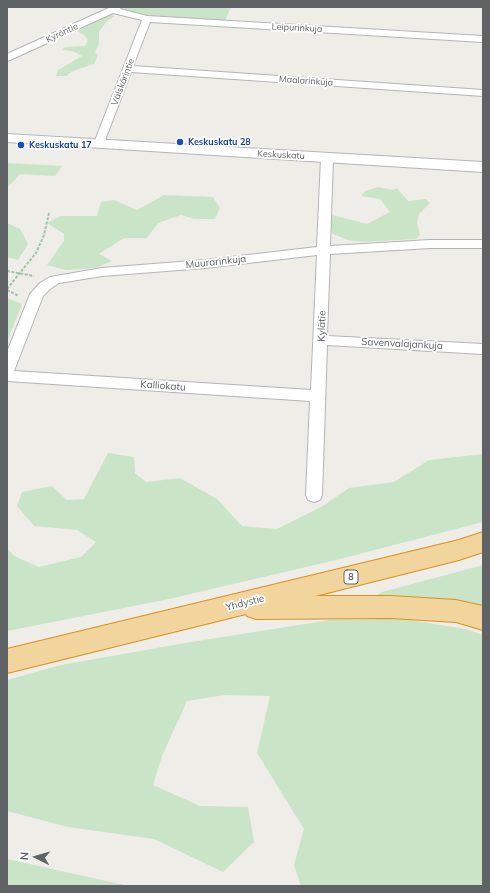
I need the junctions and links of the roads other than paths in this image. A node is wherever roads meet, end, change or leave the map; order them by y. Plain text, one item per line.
1 (115, 8) edge
2 (147, 19) junction
3 (483, 39) edge
4 (7, 58) edge
5 (128, 69) junction
6 (483, 93) edge
7 (7, 138) edge
8 (99, 144) junction
9 (327, 158) junction
10 (483, 167) edge
11 (483, 244) edge
12 (324, 250) junction
13 (321, 340) junction
14 (483, 348) edge
15 (7, 370) edge
16 (7, 376) edge
17 (319, 396) junction
18 (314, 495) dead end
19 (483, 542) edge
20 (219, 609) junction
21 (483, 618) edge
22 (7, 662) edge

1 - 2 street, Leipurinkuja
1 - 4 street, Kyröntie
2 - 3 street, Leipurinkuja
2 - 5 street, Välskärintie
5 - 6 street, Maalarinkuja
5 - 8 street, Välskärintie
7 - 8 street, Keskuskatu
8 - 9 street, Keskuskatu
9 - 10 street, Keskuskatu
9 - 12 street, Kylätie
11 - 12 street, Muurarinkuja
12 - 13 street, Kylätie
12 - 15 street, Muurarinkuja
13 - 14 street, Savenvalajankuja
13 - 17 street, Kylätie
16 - 17 street, Kalliokatu
17 - 18 street, Kylätie
19 - 20 highway, Yhdystie / 8
20 - 21 highway
20 - 22 highway, Yhdystie / 8

